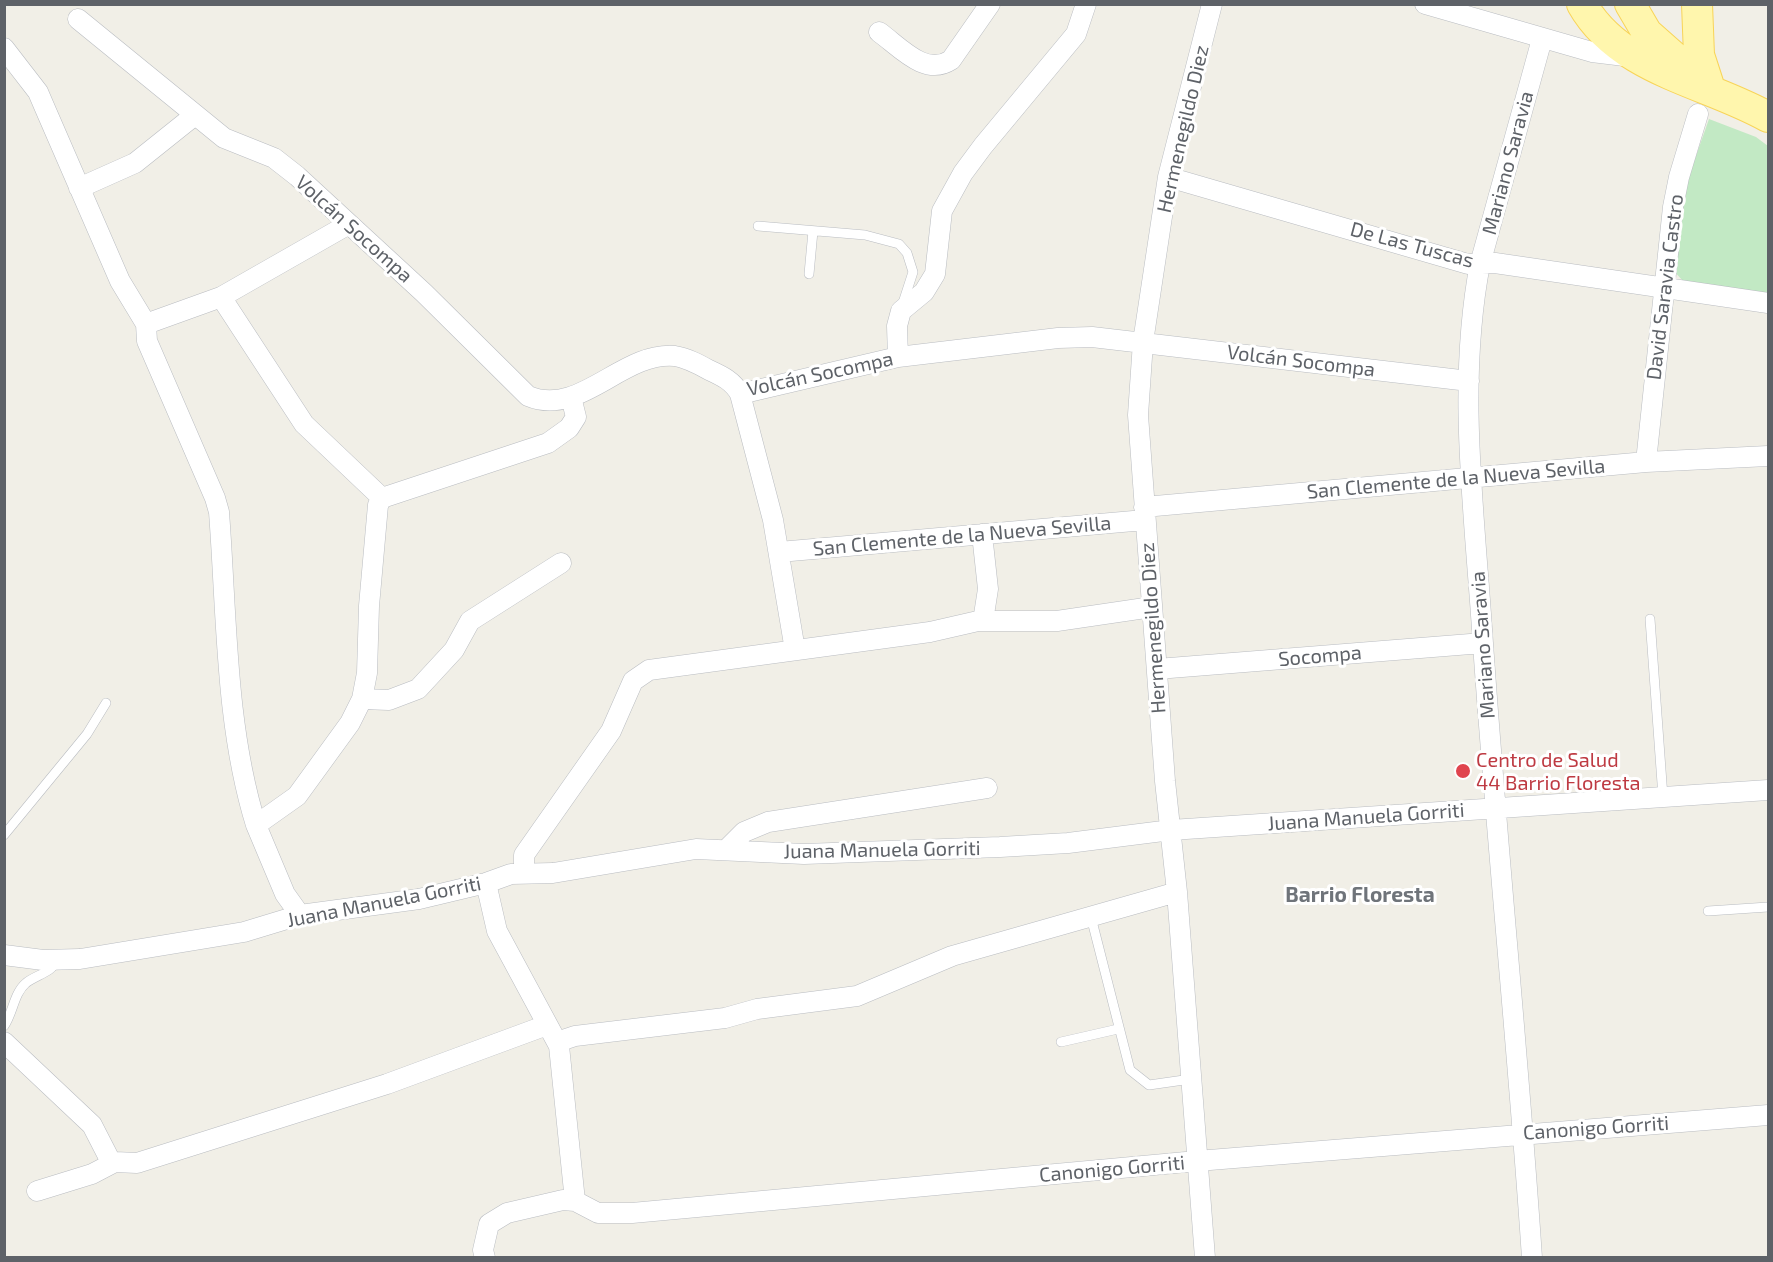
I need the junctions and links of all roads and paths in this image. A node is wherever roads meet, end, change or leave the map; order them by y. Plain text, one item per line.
1 (990, 4) edge
2 (1086, 4) edge
3 (1212, 4) edge
4 (1425, 4) edge
5 (1630, 4) edge
6 (1697, 4) edge
7 (1579, 8) edge
8 (78, 19) dead end
9 (879, 32) dead end
10 (1542, 39) junction
11 (4, 48) edge
12 (1633, 57) junction
13 (1704, 101) junction
14 (195, 115) junction
15 (1768, 117) edge
16 (1168, 177) junction
17 (79, 188) junction
18 (350, 224) junction
19 (758, 226) dead end
20 (813, 231) junction
21 (1480, 264) junction
22 (809, 274) dead end
23 (1664, 287) junction
24 (221, 297) junction
25 (1768, 303) edge
26 (901, 311) junction
27 (146, 324) junction
28 (1143, 342) junction
29 (898, 357) junction
30 (1469, 381) junction
31 (740, 394) junction
32 (571, 397) junction
33 (1768, 456) edge
34 (1646, 462) junction
35 (1472, 478) junction
36 (382, 498) junction
37 (1144, 513) junction
38 (982, 534) junction
39 (779, 552) junction
40 (561, 563) dead end
41 (1152, 607) junction
42 (1650, 619) dead end
43 (982, 621) junction
44 (1483, 643) junction
45 (795, 650) junction
46 (1157, 669) junction
47 (362, 699) junction
48 (106, 703) dead end
49 (987, 788) dead end
50 (1768, 790) edge
51 (1662, 797) junction
52 (1495, 809) junction
53 (256, 825) junction
54 (1171, 830) junction
55 (4, 835) edge
56 (727, 849) junction
57 (524, 873) junction
58 (486, 883) junction
59 (1178, 892) junction
60 (1768, 907) edge
61 (1708, 911) dead end
62 (300, 915) junction
63 (1091, 917) junction
64 (4, 955) edge
65 (56, 960) junction
66 (4, 1026) edge
67 (1118, 1029) junction
68 (552, 1034) junction
69 (4, 1042) edge
70 (1061, 1042) dead end
71 (1191, 1078) junction
72 (1768, 1115) edge
73 (1524, 1133) junction
74 (1197, 1161) junction
75 (115, 1162) junction
76 (37, 1191) dead end
77 (574, 1201) junction
78 (484, 1254) edge
79 (1205, 1257) edge
80 (1532, 1257) edge

1 - 9 street
2 - 26 street
3 - 16 street, Hermenegildo Diez
4 - 10 street
5 - 13 main road
6 - 13 main road
7 - 12 main road
8 - 14 street, Volcán Socompa
10 - 12 street
10 - 21 street, Mariano Saravia
11 - 17 street
12 - 13 main road
13 - 15 main road
13 - 23 street, David Saravia Castro
14 - 17 street
14 - 18 street, Volcán Socompa
16 - 21 street, De Las Tuscas
16 - 28 street, Hermenegildo Diez
17 - 27 street
18 - 24 street
18 - 32 street, Volcán Socompa
19 - 20 lane
20 - 22 lane
20 - 26 lane
21 - 23 street, De Las Tuscas
21 - 30 street, Mariano Saravia
23 - 25 street, De Las Tuscas
23 - 34 street, David Saravia Castro
24 - 27 street
24 - 36 street
26 - 29 street
27 - 53 street
28 - 29 street, Volcán Socompa
28 - 30 street, Volcán Socompa
28 - 37 street, Hermenegildo Diez
29 - 31 street, Volcán Socompa
30 - 35 street, Mariano Saravia
31 - 32 street, Volcán Socompa
31 - 39 street
32 - 36 street
33 - 34 street, San Clemente de la Nueva Sevilla
34 - 35 street, San Clemente de la Nueva Sevilla
35 - 37 street, San Clemente de la Nueva Sevilla
35 - 44 street, Mariano Saravia
36 - 47 street
37 - 38 street, San Clemente de la Nueva Sevilla
37 - 41 street, Hermenegildo Diez
38 - 39 street, San Clemente de la Nueva Sevilla
38 - 43 street
39 - 45 street
40 - 47 street
41 - 43 street
41 - 46 street, Hermenegildo Diez
42 - 51 lane
43 - 45 street
44 - 46 street, Socompa
44 - 52 street, Mariano Saravia
45 - 57 street
46 - 54 street, Hermenegildo Diez
47 - 53 street
48 - 55 lane
49 - 56 street
50 - 51 street, Juana Manuela Gorriti
51 - 52 street, Juana Manuela Gorriti
52 - 54 street, Juana Manuela Gorriti
52 - 73 street, Mariano Saravia
53 - 62 street
54 - 56 street, Juana Manuela Gorriti
54 - 59 street, Hermenegildo Diez
56 - 57 street, Juana Manuela Gorriti
57 - 58 street, Juana Manuela Gorriti
58 - 62 street, Juana Manuela Gorriti
58 - 68 street
59 - 63 street
59 - 71 street, Hermenegildo Diez
60 - 61 lane
62 - 65 street, Juana Manuela Gorriti
63 - 67 lane
63 - 68 street
64 - 65 street, Juana Manuela Gorriti
65 - 66 lane
67 - 70 lane
67 - 71 lane
68 - 75 street
68 - 77 street
69 - 75 street
71 - 74 street, Hermenegildo Diez
72 - 73 street, Canonigo Gorriti
73 - 74 street, Canonigo Gorriti
73 - 80 street, Mariano Saravia
74 - 77 street, Canonigo Gorriti
74 - 79 street, Hermenegildo Diez
75 - 76 street
77 - 78 street

